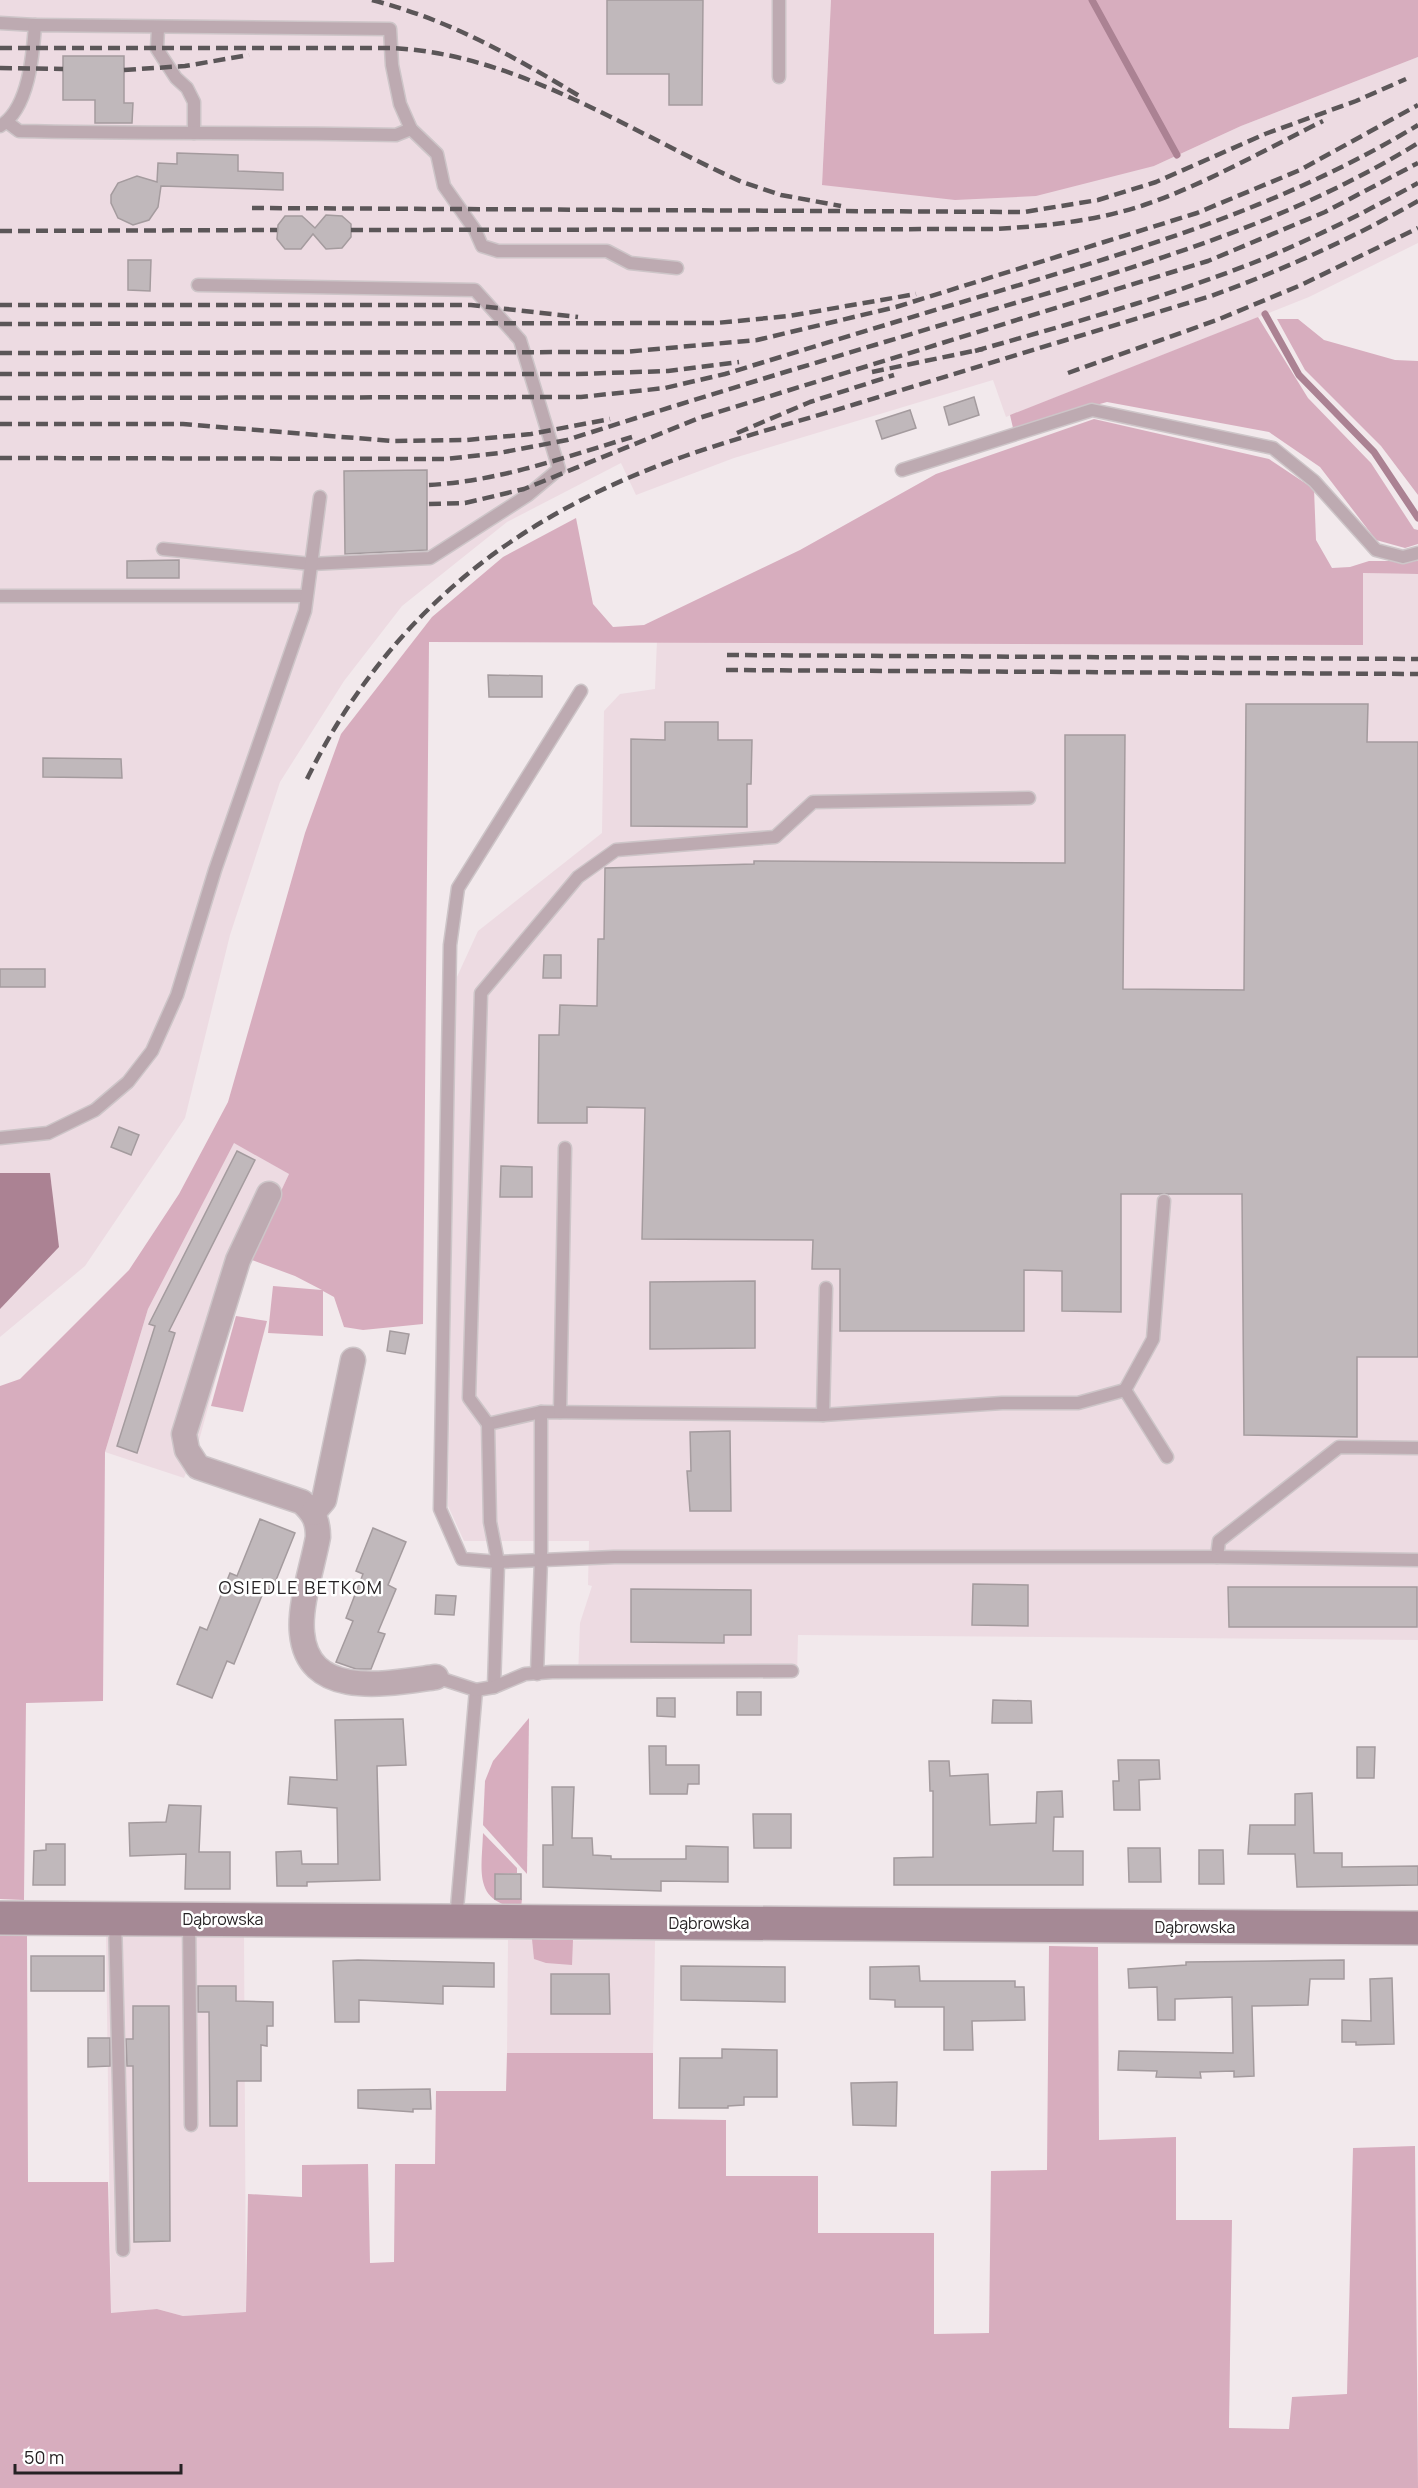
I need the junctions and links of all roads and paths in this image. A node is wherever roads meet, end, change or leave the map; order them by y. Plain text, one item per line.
1 (779, 0) edge
2 (0, 22) edge
3 (35, 25) junction
4 (158, 28) junction
5 (779, 78) dead end
6 (3, 124) edge
7 (411, 129) junction
8 (194, 133) junction
9 (677, 267) dead end
10 (198, 285) dead end
11 (902, 470) dead end
12 (320, 497) dead end
13 (163, 549) dead end
14 (1418, 553) edge
15 (311, 564) junction
16 (0, 596) edge
17 (306, 596) junction
18 (581, 691) dead end
19 (1029, 798) dead end
20 (0, 1138) edge
21 (565, 1148) dead end
22 (269, 1194) dead end
23 (1164, 1201) dead end
24 (826, 1288) dead end
25 (353, 1360) dead end
26 (1125, 1390) junction
27 (541, 1412) junction
28 (560, 1412) junction
29 (824, 1415) junction
30 (488, 1424) junction
31 (1418, 1448) edge
32 (1167, 1457) dead end
33 (313, 1513) junction
34 (1217, 1557) junction
35 (541, 1558) junction
36 (1418, 1560) edge
37 (498, 1562) junction
38 (792, 1671) dead end
39 (537, 1674) junction
40 (436, 1677) joint
41 (494, 1687) junction
42 (476, 1690) junction
43 (0, 1918) edge
44 (115, 1919) junction
45 (189, 1919) junction
46 (456, 1921) junction
47 (1418, 1928) edge
48 (191, 2125) dead end
49 (123, 2250) dead end

1 - 5 lane
2 - 3 lane
3 - 4 lane
3 - 6 lane
4 - 7 lane
4 - 8 lane
6 - 8 lane
7 - 8 lane
7 - 9 lane
10 - 15 lane
11 - 14 lane
12 - 15 lane
13 - 15 lane
15 - 17 lane
16 - 17 lane
17 - 20 lane
18 - 37 lane
19 - 30 lane
21 - 28 lane
22 - 33 street
23 - 26 lane
24 - 29 lane
25 - 33 street
26 - 29 lane
26 - 32 lane
27 - 28 lane
27 - 30 lane
27 - 35 lane
28 - 29 lane
30 - 37 lane
31 - 34 lane
33 - 40 street
34 - 35 lane
34 - 36 lane
35 - 37 lane
35 - 39 lane
37 - 41 lane
38 - 39 lane
39 - 41 lane
40 - 42 lane
41 - 42 lane
42 - 46 lane
43 - 44 street, Dąbrowska
44 - 45 street, Dąbrowska
44 - 49 lane
45 - 46 street, Dąbrowska
45 - 48 lane
46 - 47 street, Dąbrowska

